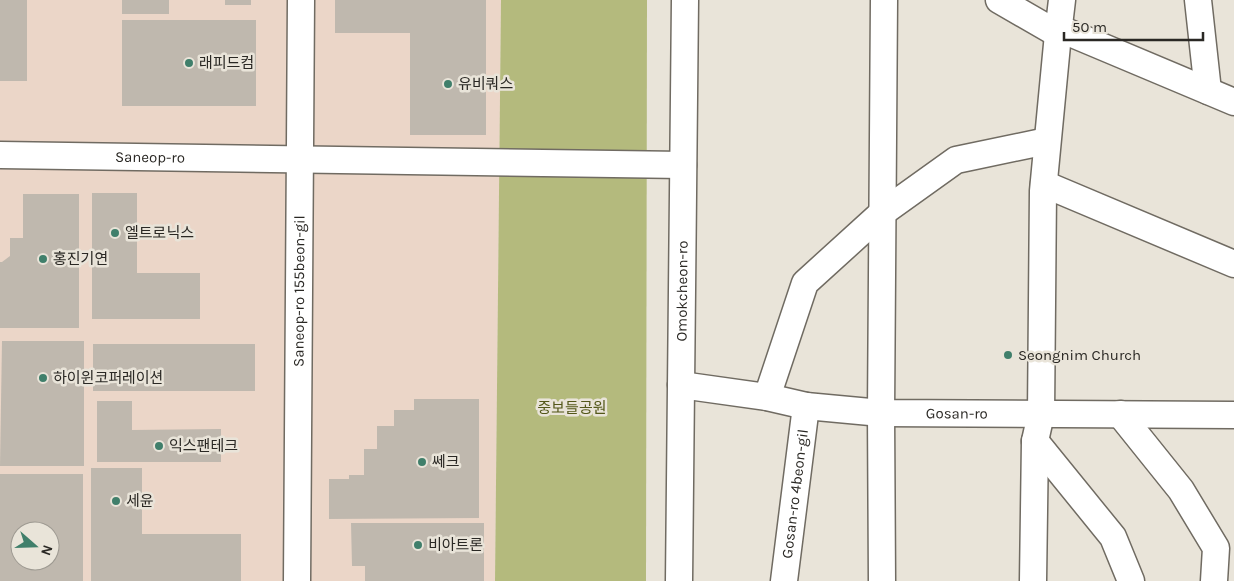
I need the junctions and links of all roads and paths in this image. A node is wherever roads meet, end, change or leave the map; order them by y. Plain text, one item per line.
1 (302, 0) edge
2 (685, 0) edge
3 (884, 0) edge
4 (999, 0) edge
5 (1062, 0) edge
6 (1198, 0) edge
7 (1058, 31) junction
8 (1208, 91) junction
9 (1234, 102) edge
10 (1047, 141) junction
11 (0, 155) edge
12 (299, 160) junction
13 (683, 165) junction
14 (1044, 184) junction
15 (882, 213) junction
16 (1234, 264) edge
17 (681, 385) junction
18 (767, 397) junction
19 (806, 406) junction
20 (881, 413) junction
21 (1041, 414) junction
22 (1120, 414) junction
23 (1234, 415) edge
24 (1035, 441) junction
25 (1224, 565) edge
26 (297, 581) edge
27 (679, 581) edge
28 (784, 581) edge
29 (882, 581) edge
30 (1033, 581) edge
31 (1131, 581) edge

1 - 12 street, Saneop-ro 155beon-gil
2 - 13 street, Omokcheon-ro
3 - 15 street
4 - 7 street
5 - 7 street
6 - 8 street
7 - 8 street
7 - 10 street
8 - 9 street
10 - 14 street
10 - 15 street
11 - 12 street, Saneop-ro
12 - 13 street, Saneop-ro
12 - 26 street, Saneop-ro 155beon-gil
13 - 17 street, Omokcheon-ro
14 - 16 street
14 - 21 street
15 - 18 street
15 - 20 street
17 - 18 street, Gosan-ro
17 - 27 street, Omokcheon-ro
18 - 19 street, Gosan-ro
19 - 20 street, Gosan-ro
19 - 28 street, Gosan-ro 4beon-gil
20 - 21 street, Gosan-ro
20 - 29 street
21 - 22 street, Gosan-ro
21 - 24 street
22 - 23 street, Gosan-ro
22 - 25 street
24 - 30 street
24 - 31 street

